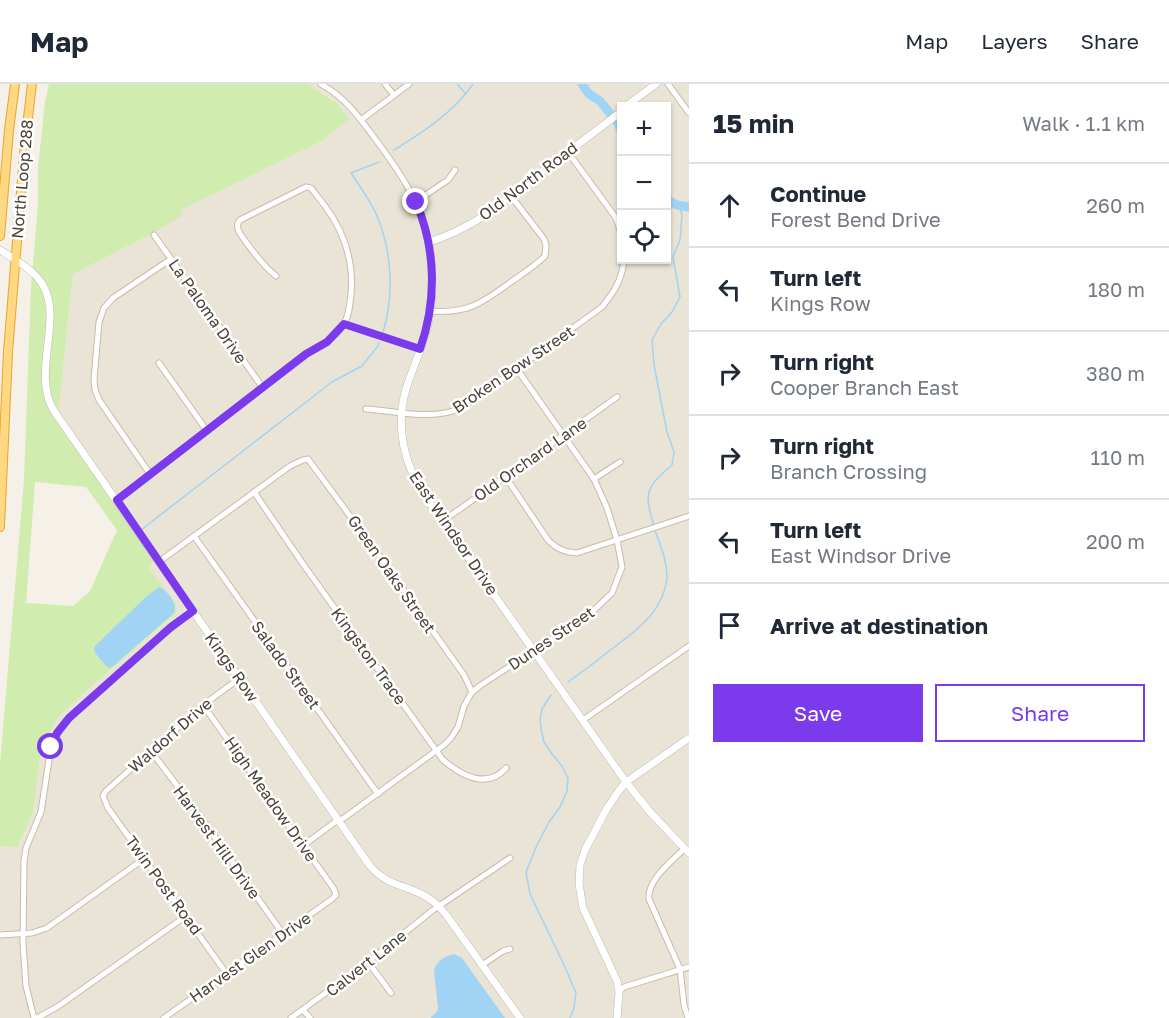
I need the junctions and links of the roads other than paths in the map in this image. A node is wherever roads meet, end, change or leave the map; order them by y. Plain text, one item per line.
1 (15, 84) edge
2 (32, 84) edge
3 (321, 84) edge
4 (385, 84) edge
5 (409, 84) edge
6 (656, 84) edge
7 (668, 84) edge
8 (394, 95) junction
9 (631, 102) edge
10 (617, 113) edge
11 (689, 113) edge
12 (361, 120) junction
13 (568, 152) junction
14 (454, 170) dead end
15 (511, 196) junction
16 (416, 202) junction
17 (617, 222) edge
18 (154, 235) dead end
19 (0, 236) edge
20 (429, 242) junction
21 (0, 250) edge
22 (171, 258) junction
23 (15, 259) junction
24 (624, 264) edge
25 (276, 276) dead end
26 (430, 311) junction
27 (344, 324) junction
28 (420, 349) junction
29 (159, 363) dead end
30 (517, 369) junction
31 (263, 388) junction
32 (617, 397) dead end
33 (366, 409) dead end
34 (401, 412) junction
35 (207, 431) junction
36 (564, 435) junction
37 (620, 462) dead end
38 (150, 474) junction
39 (505, 476) junction
40 (594, 479) junction
41 (254, 492) junction
42 (117, 500) junction
43 (689, 516) edge
44 (442, 521) junction
45 (0, 527) edge
46 (194, 536) junction
47 (617, 540) junction
48 (160, 561) junction
49 (193, 611) junction
50 (689, 646) edge
51 (534, 651) junction
52 (240, 678) junction
53 (472, 693) junction
54 (203, 705) junction
55 (583, 720) junction
56 (689, 738) edge
57 (151, 751) junction
58 (437, 751) junction
59 (506, 768) dead end
60 (626, 782) junction
61 (378, 794) junction
62 (103, 796) joint
63 (339, 820) junction
64 (304, 845) junction
65 (687, 851) edge
66 (145, 858) junction
67 (510, 858) dead end
68 (336, 895) joint
69 (439, 906) junction
70 (186, 916) junction
71 (23, 934) junction
72 (283, 934) junction
73 (0, 935) edge
74 (510, 949) dead end
75 (368, 962) junction
76 (482, 965) junction
77 (689, 967) edge
78 (680, 969) junction
79 (226, 973) junction
80 (619, 992) junction
81 (391, 993) dead end
82 (303, 1010) junction
83 (36, 1018) edge
84 (164, 1018) edge
85 (291, 1018) edge
86 (310, 1018) edge
87 (520, 1018) edge
88 (617, 1018) edge
89 (688, 1018) edge

1 - 19 highway, North Loop 288
2 - 23 highway, North Loop 288
3 - 12 street, East Windsor Drive
4 - 8 street
5 - 8 street
6 - 9 street
7 - 11 street
8 - 12 street
10 - 13 street, Old North Road
12 - 16 street, East Windsor Drive
13 - 15 street, Old North Road
13 - 17 street
14 - 16 street
15 - 20 street, Old North Road
15 - 26 street
16 - 20 street, East Windsor Drive
18 - 22 street, La Paloma Drive
20 - 26 street, East Windsor Drive
21 - 23 street, Kings Row
22 - 31 street, La Paloma Drive
22 - 38 street
23 - 42 street, Kings Row
23 - 45 highway, North Loop 288
24 - 30 street, Broken Bow Street
25 - 27 street
26 - 28 street, East Windsor Drive
27 - 28 street
27 - 31 street
28 - 34 street, East Windsor Drive
29 - 35 street
30 - 34 street, Broken Bow Street
30 - 36 street, Dunes Street
31 - 35 street
32 - 36 street, Old Orchard Lane
33 - 34 street, Broken Bow Street
34 - 44 street, East Windsor Drive
35 - 38 street
36 - 39 street, Old Orchard Lane
36 - 40 street, Dunes Street
37 - 40 street
38 - 42 street
39 - 44 street, Old Orchard Lane
39 - 47 street
40 - 47 street, Dunes Street
41 - 46 street
41 - 53 street, Green Oaks Street
41 - 58 street, Kingston Trace
42 - 48 street, Kings Row
43 - 47 street
44 - 51 street, East Windsor Drive
46 - 48 street
46 - 61 street, Salado Street
47 - 51 street, Dunes Street
48 - 49 street, Kings Row
49 - 52 street, Kings Row
49 - 71 street
50 - 55 street
51 - 53 street, Dunes Street
51 - 55 street, East Windsor Drive
52 - 54 street, Waldorf Drive
52 - 63 street, Kings Row
53 - 58 street, Dunes Street
54 - 57 street, Waldorf Drive
54 - 64 street, High Meadow Drive
55 - 60 street, East Windsor Drive
56 - 60 street
57 - 62 street, Waldorf Drive
57 - 72 street, Harvest Hill Drive
58 - 59 street, Kingston Trace
58 - 61 street, Dunes Street
60 - 65 street, East Windsor Drive
60 - 80 street
61 - 63 street, Dunes Street
62 - 66 street, Twin Post Road
63 - 64 street, Dunes Street
63 - 69 street, Kings Row
64 - 68 street, High Meadow Drive
65 - 78 street
66 - 70 street, Twin Post Road
66 - 71 street
67 - 69 street, Calvert Lane
68 - 72 street, Harvest Glen Drive
69 - 75 street, Calvert Lane
69 - 76 street, Kings Row
70 - 79 street, Twin Post Road
70 - 83 street
71 - 73 street
71 - 83 street
72 - 79 street, Harvest Glen Drive
74 - 76 street
75 - 81 street
75 - 82 street, Calvert Lane
76 - 87 street, Kings Row
77 - 78 street
78 - 80 street
78 - 89 street
79 - 84 street, Harvest Glen Drive
80 - 88 street
82 - 85 street, Calvert Lane
82 - 86 street

